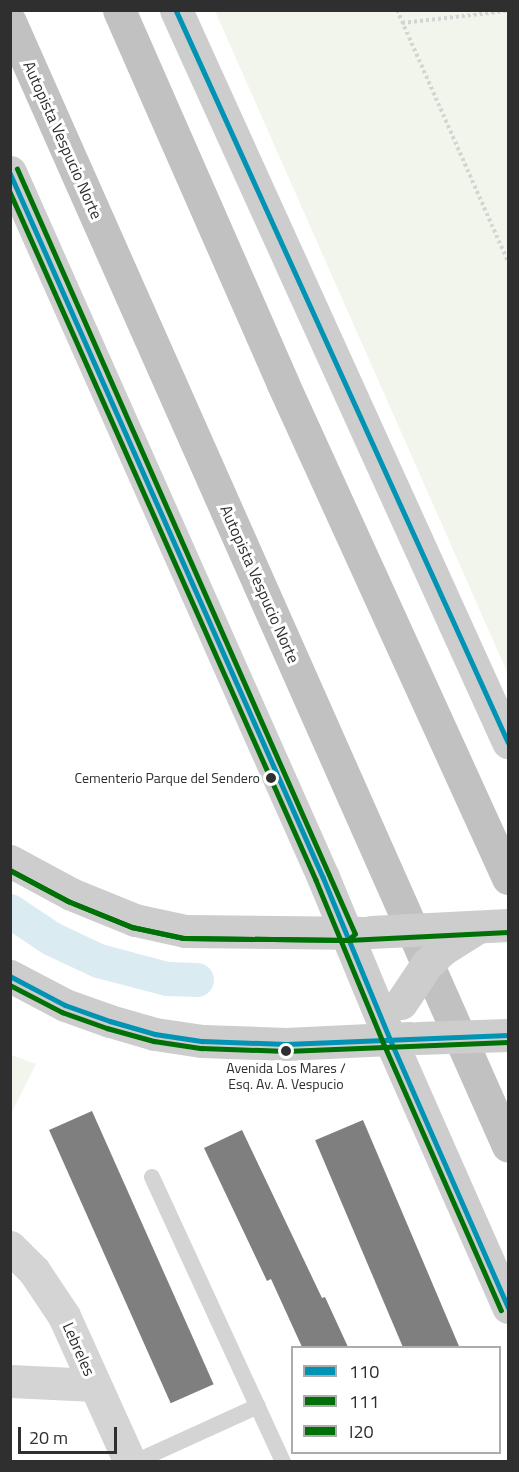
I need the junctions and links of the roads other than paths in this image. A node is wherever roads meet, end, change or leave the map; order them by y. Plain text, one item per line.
1 (119, 10) edge
2 (176, 10) edge
3 (10, 22) edge
4 (10, 172) edge
5 (508, 742) edge
6 (10, 861) edge
7 (508, 878) edge
8 (495, 925) edge
9 (359, 933) junction
10 (10, 976) edge
11 (508, 1035) edge
12 (404, 1038) junction
13 (508, 1146) edge
14 (152, 1177) dead end
15 (10, 1248) edge
16 (508, 1307) edge
17 (10, 1381) edge
18 (95, 1385) junction
19 (258, 1406) junction
20 (130, 1461) edge
21 (135, 1461) edge
22 (283, 1461) edge

1 - 7 highway
2 - 5 main road
3 - 13 highway, Autopista Vespucio Norte
4 - 9 main road
6 - 9 main road
8 - 9 main road, bridge
8 - 12 main road, bridge
9 - 12 main road
10 - 12 main road
11 - 12 main road, bridge
12 - 16 main road
14 - 19 lane
15 - 18 street, Lebreles
17 - 18 street
18 - 20 street, Lebreles
19 - 21 lane
19 - 22 lane

